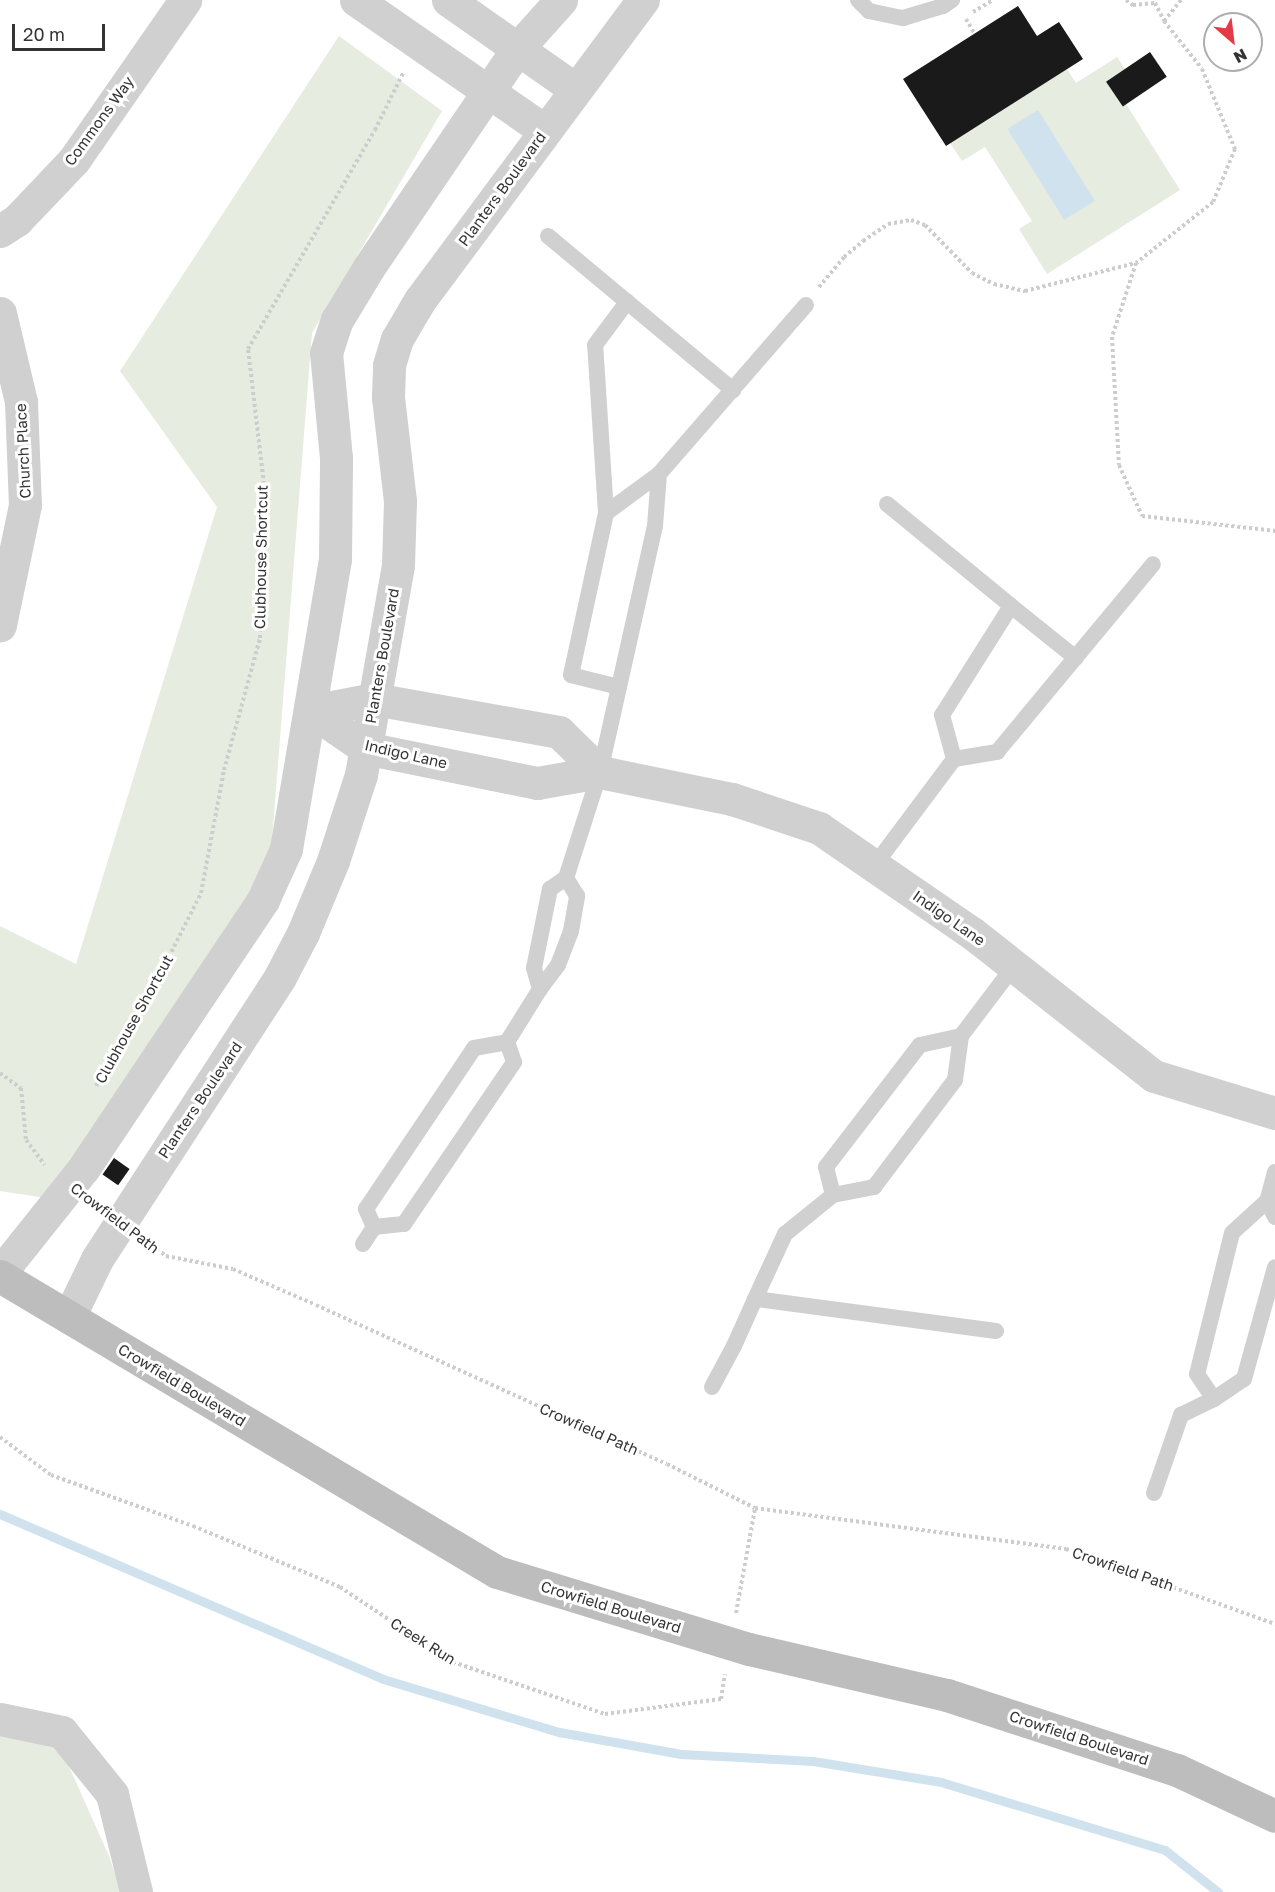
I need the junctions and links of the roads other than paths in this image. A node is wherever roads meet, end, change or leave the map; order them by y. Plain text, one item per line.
1 (185, 0) edge
2 (356, 0) edge
3 (448, 0) edge
4 (561, 0) edge
5 (643, 0) edge
6 (858, 0) edge
7 (952, 0) edge
8 (517, 49) junction
9 (575, 89) junction
10 (487, 93) junction
11 (545, 131) junction
12 (0, 231) edge
13 (548, 237) dead end
14 (627, 302) junction
15 (806, 305) road end
16 (0, 313) edge
17 (733, 390) junction
18 (659, 474) junction
19 (887, 504) dead end
20 (606, 513) junction
21 (1153, 564) dead end
22 (1011, 606) junction
23 (0, 625) edge
24 (1076, 658) junction
25 (619, 687) junction
26 (374, 699) junction
27 (311, 711) junction
28 (365, 748) junction
29 (954, 759) junction
30 (600, 771) junction
31 (874, 866) junction
32 (566, 878) junction
33 (1014, 966) junction
34 (540, 989) junction
35 (961, 1036) junction
36 (507, 1042) junction
37 (1275, 1113) edge
38 (1275, 1172) edge
39 (833, 1195) junction
40 (1267, 1201) junction
41 (1275, 1217) edge
42 (374, 1227) junction
43 (363, 1244) dead end
44 (1275, 1267) edge
45 (0, 1275) edge
46 (755, 1299) junction
47 (69, 1317) junction
48 (996, 1331) dead end
49 (712, 1386) dead end
50 (1214, 1398) junction
51 (1154, 1493) dead end
52 (0, 1719) edge
53 (1275, 1816) edge
54 (136, 1892) edge

1 - 12 street, Commons Way
2 - 10 street
3 - 8 street
4 - 8 street
5 - 9 street, Planters Boulevard
6 - 7 lane
8 - 9 street
8 - 10 street
9 - 11 street, Planters Boulevard
10 - 11 street
10 - 27 street
11 - 26 street, Planters Boulevard
13 - 14 lane
14 - 17 lane
14 - 20 lane
15 - 17 lane
16 - 23 street, Church Place
17 - 18 lane
18 - 20 lane
18 - 25 lane
19 - 22 lane
20 - 25 lane
21 - 24 lane
22 - 24 lane
22 - 29 lane
24 - 29 lane
25 - 30 lane
26 - 27 street
26 - 28 street, Planters Boulevard
26 - 30 street
27 - 28 street, Indigo Lane
27 - 45 street
28 - 30 street, Indigo Lane
28 - 47 street, Planters Boulevard
29 - 31 lane
30 - 31 street, Indigo Lane
30 - 32 lane
31 - 33 street, Indigo Lane
32 - 34 lane
32 - 34 lane
33 - 35 lane
33 - 37 street, Indigo Lane
34 - 36 lane
35 - 39 lane
35 - 39 lane
36 - 42 lane
36 - 42 lane
38 - 40 lane
39 - 46 lane
40 - 41 lane
40 - 50 lane
42 - 43 lane
44 - 50 lane
45 - 47 main road, Crowfield Boulevard
46 - 48 lane
46 - 49 lane
47 - 53 main road, Crowfield Boulevard
50 - 51 lane
52 - 54 street

